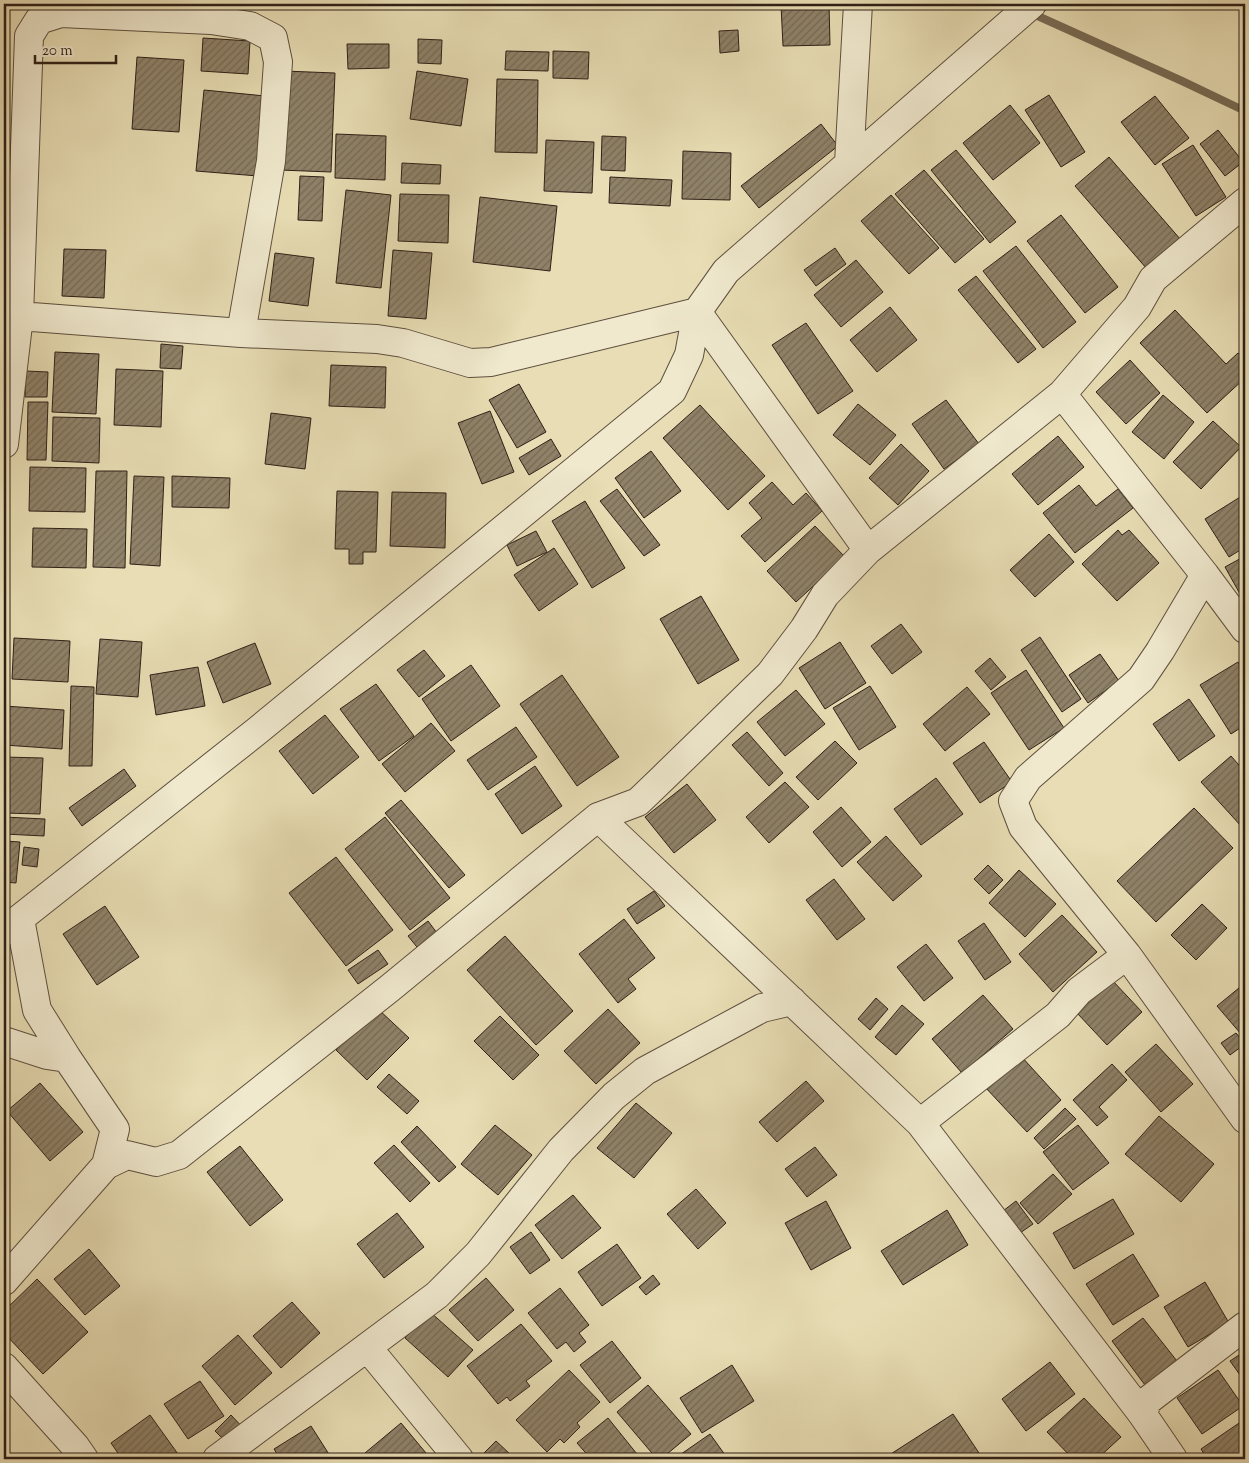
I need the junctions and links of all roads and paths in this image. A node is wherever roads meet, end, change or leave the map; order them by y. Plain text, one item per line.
1 (858, 4) edge
2 (1032, 4) edge
3 (212, 12) edge
4 (848, 163) junction
5 (1245, 202) edge
6 (697, 312) junction
7 (19, 316) junction
8 (241, 333) junction
9 (1062, 394) junction
10 (4, 444) edge
11 (868, 550) junction
12 (1206, 575) junction
13 (1245, 629) edge
14 (598, 817) junction
15 (12, 925) edge
16 (1127, 955) junction
17 (792, 1002) junction
18 (4, 1042) edge
19 (67, 1058) junction
20 (1245, 1119) edge
21 (920, 1123) junction
22 (116, 1160) junction
23 (4, 1281) edge
24 (1245, 1326) edge
25 (367, 1347) junction
26 (4, 1367) edge
27 (1143, 1415) junction
28 (84, 1459) edge
29 (217, 1459) edge
30 (459, 1459) edge
31 (1173, 1459) edge

1 - 4 street
2 - 4 street
3 - 7 street
3 - 8 street
4 - 6 street
5 - 9 street
6 - 8 street
6 - 11 street
6 - 15 street
7 - 8 street
7 - 10 street
9 - 11 street
9 - 12 street
11 - 14 street
12 - 13 street
12 - 16 street
14 - 17 street
14 - 22 street
15 - 19 street
16 - 20 street
16 - 21 street
17 - 21 street
17 - 25 street
18 - 19 street
19 - 22 street
21 - 27 street
22 - 23 street
24 - 27 street
25 - 29 street
25 - 30 street
26 - 28 street
27 - 31 street

